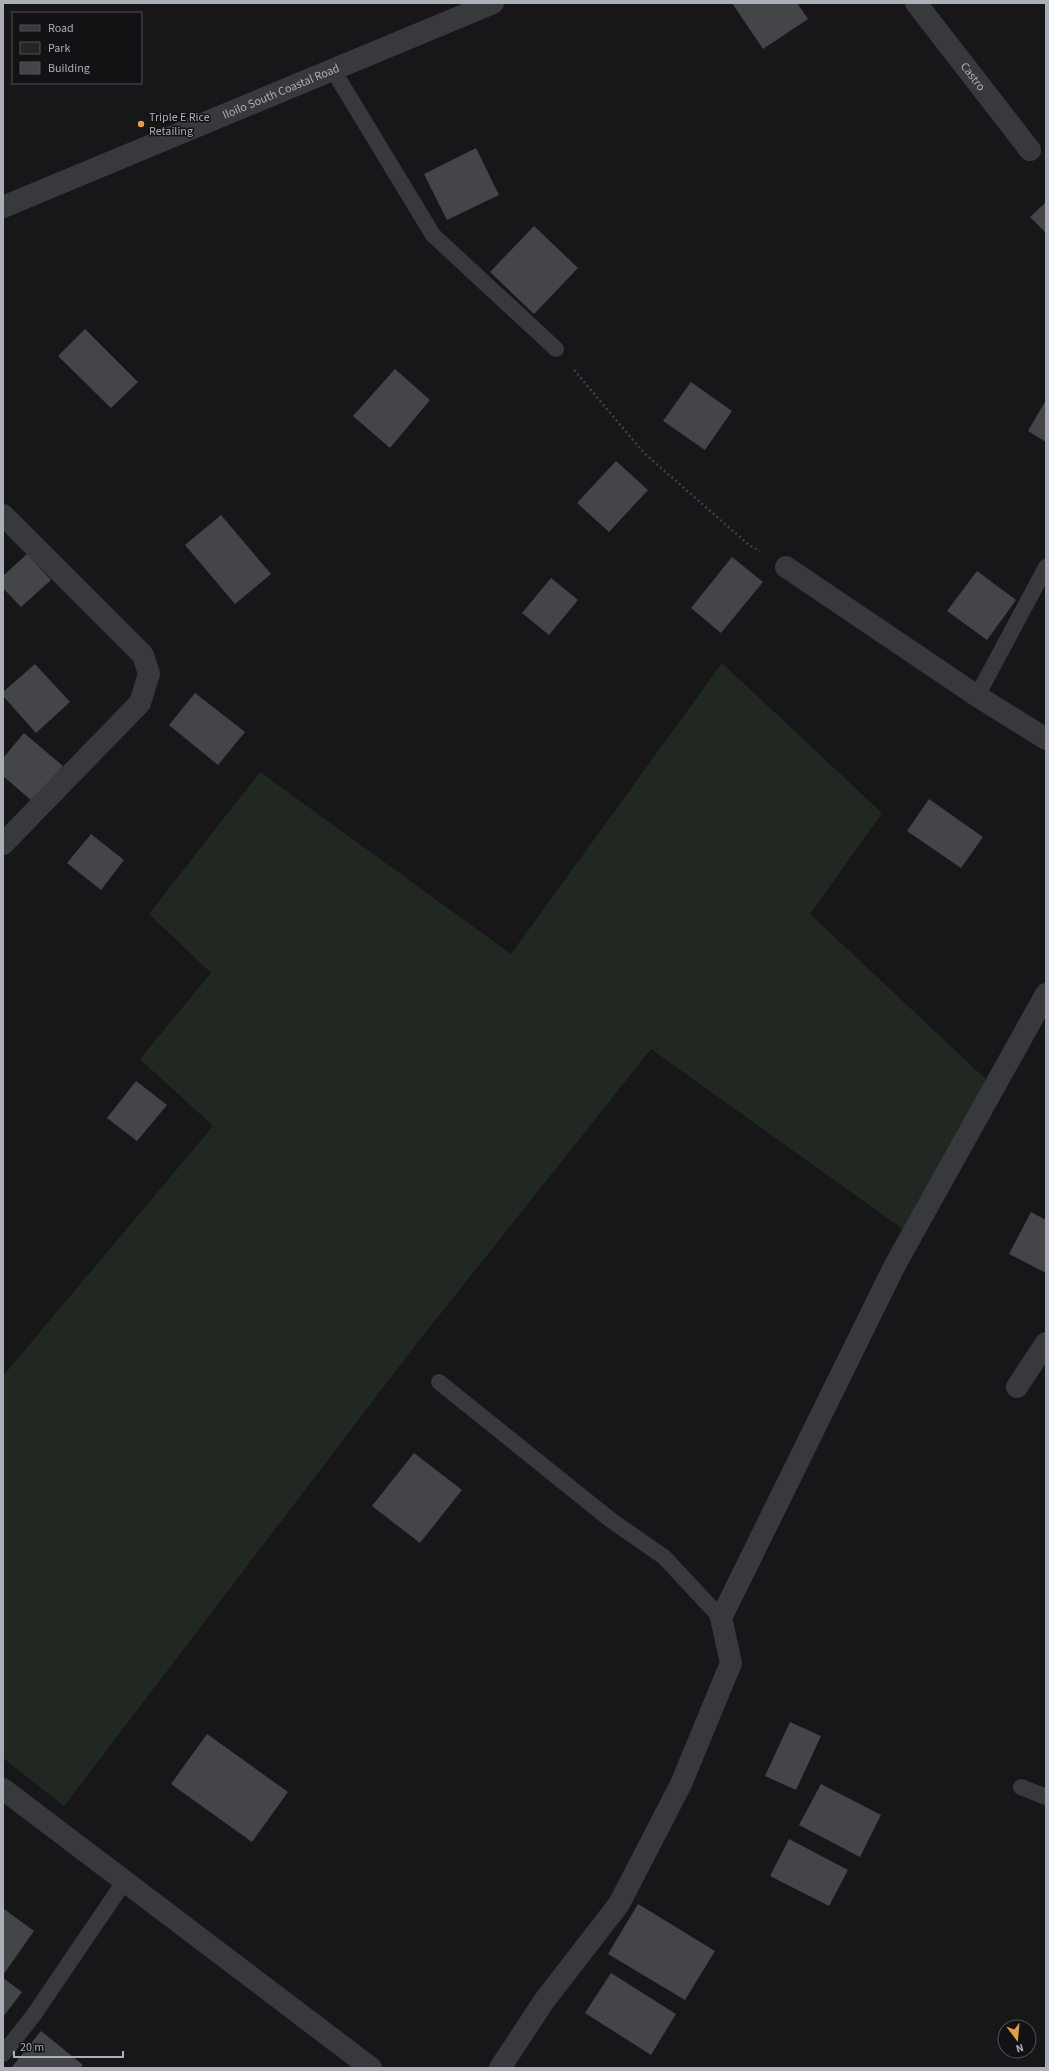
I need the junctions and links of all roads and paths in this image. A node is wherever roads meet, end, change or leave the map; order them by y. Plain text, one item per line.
1 (493, 3) edge
2 (916, 3) edge
3 (333, 70) junction
4 (1030, 150) dead end
5 (3, 207) edge
6 (556, 349) joint
7 (3, 515) edge
8 (786, 567) joint
9 (1046, 567) edge
10 (977, 696) junction
11 (1046, 739) edge
12 (3, 844) edge
13 (1046, 994) edge
14 (1046, 1343) edge
15 (439, 1382) dead end
16 (1017, 1387) dead end
17 (721, 1618) junction
18 (1021, 1787) dead end
19 (3, 1789) edge
20 (1046, 1797) edge
21 (124, 1882) junction
22 (3, 2054) edge
23 (371, 2068) edge
24 (500, 2068) edge

1 - 3 street, Iloilo South Coastal Road
2 - 4 street, Castro
3 - 5 street, Iloilo South Coastal Road
3 - 6 lane
6 - 8 path
7 - 12 street
8 - 10 street
9 - 10 lane
10 - 11 street
13 - 17 street
14 - 16 street
15 - 17 lane
17 - 24 street
18 - 20 lane
19 - 21 street
21 - 22 lane
21 - 23 street

